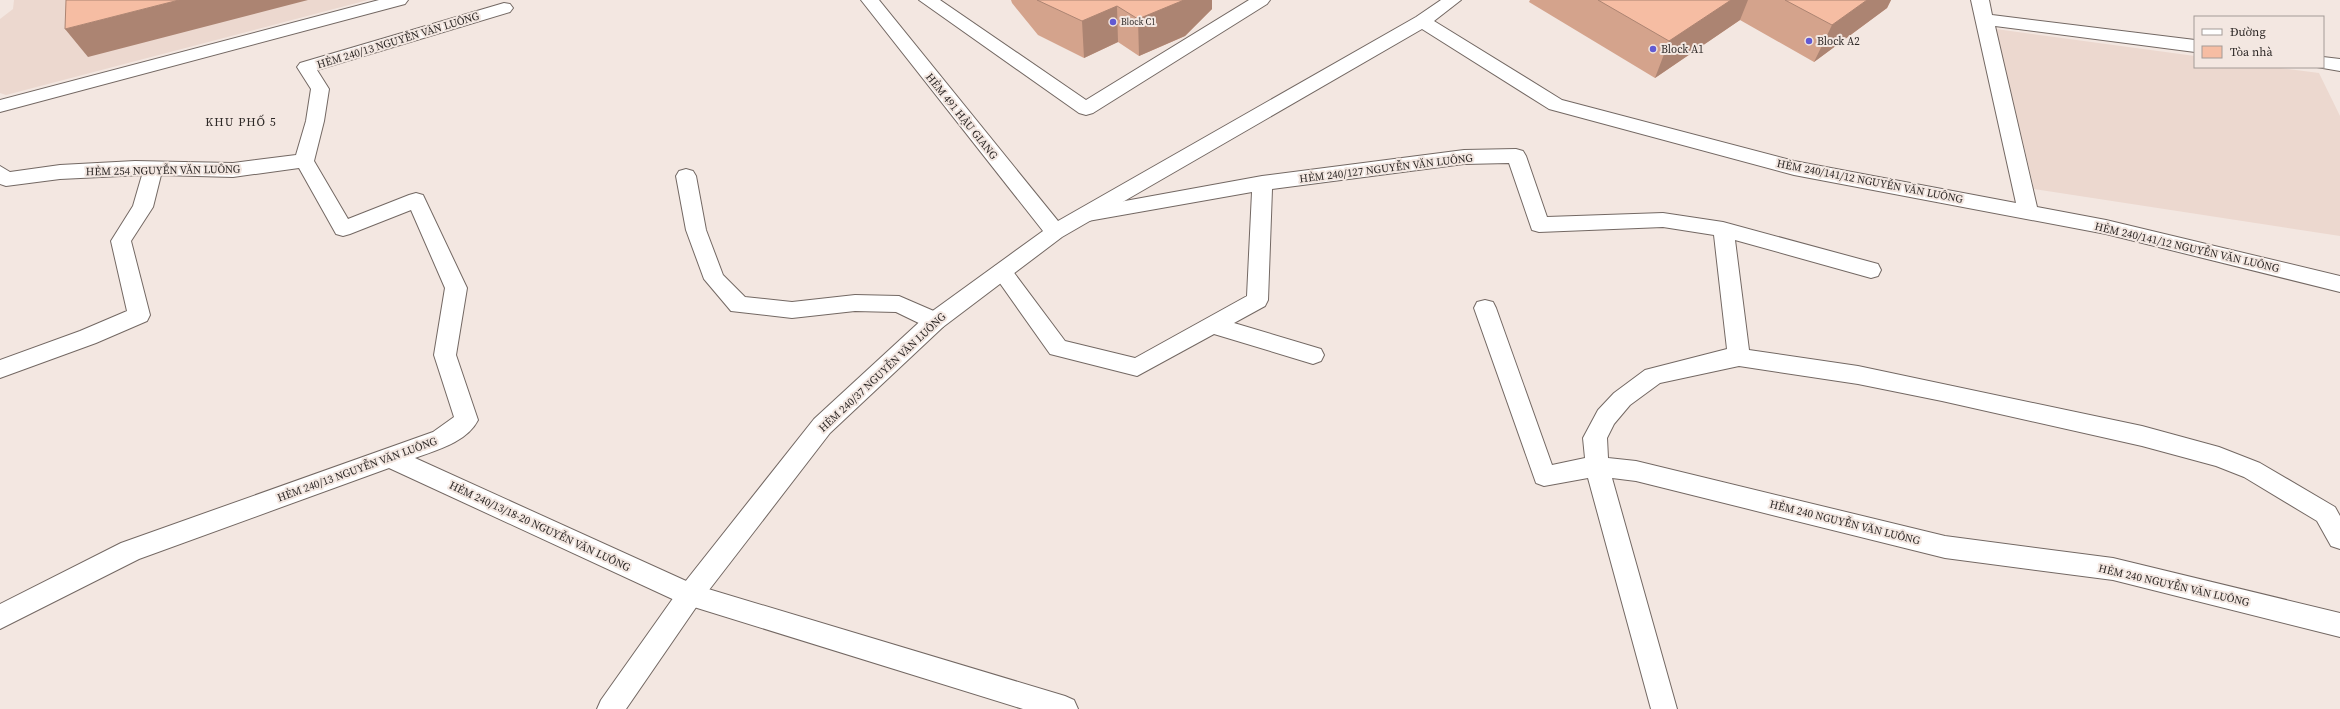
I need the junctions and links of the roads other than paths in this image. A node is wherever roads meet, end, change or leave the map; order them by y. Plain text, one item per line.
1 (399, 0) edge
2 (870, 0) edge
3 (928, 0) edge
4 (1261, 0) edge
5 (1452, 0) edge
6 (1980, 0) edge
7 (504, 8) dead end
8 (1984, 19) junction
9 (1422, 21) junction
10 (2194, 46) edge
11 (2324, 63) edge
12 (2340, 65) edge
13 (0, 106) edge
14 (304, 161) junction
15 (153, 169) junction
16 (0, 174) edge
17 (686, 176) dead end
18 (1262, 183) junction
19 (2028, 212) junction
20 (1088, 214) junction
21 (1723, 229) junction
22 (1055, 232) junction
23 (1871, 270) dead end
24 (1002, 272) junction
25 (2340, 284) edge
26 (1485, 308) dead end
27 (935, 321) junction
28 (1212, 325) junction
29 (1313, 355) dead end
30 (1739, 357) junction
31 (0, 369) edge
32 (389, 456) junction
33 (1597, 466) junction
34 (2340, 538) edge
35 (690, 595) junction
36 (0, 617) edge
37 (2340, 625) edge
38 (610, 709) edge
39 (1065, 709) edge
40 (1664, 709) edge

1 - 13 street
2 - 22 street, HẺM 491 HẬU GIANG
3 - 4 street
5 - 9 street, HẺM 240/127 NGUYỄN VĂN LUÔNG
6 - 8 street
7 - 14 street, HẺM 240/13 NGUYỄN VĂN LUÔNG
8 - 10 street
8 - 19 street
9 - 19 street, HẺM 240/141/12 NGUYỄN VĂN LUÔNG
9 - 20 street, HẺM 240/127 NGUYỄN VĂN LUÔNG
11 - 12 street
14 - 15 street, HẺM 254 NGUYỄN VĂN LUÔNG
14 - 32 street, HẺM 240/13 NGUYỄN VĂN LUÔNG
15 - 16 street, HẺM 254 NGUYỄN VĂN LUÔNG
15 - 31 street
17 - 27 street
18 - 20 street, HẺM 240/127 NGUYỄN VĂN LUÔNG
18 - 21 street, HẺM 240/127 NGUYỄN VĂN LUÔNG
18 - 28 street
19 - 25 street, HẺM 240/141/12 NGUYỄN VĂN LUÔNG
20 - 22 street, HẺM 240/127 NGUYỄN VĂN LUÔNG
21 - 23 street, HẺM 240/127 NGUYỄN VĂN LUÔNG
21 - 30 street
22 - 24 street, HẺM 240/37 NGUYỄN VĂN LUÔNG
24 - 27 street, HẺM 240/37 NGUYỄN VĂN LUÔNG
24 - 28 street
26 - 33 street, HẺM 240 NGUYỄN VĂN LUÔNG
27 - 35 street, HẺM 240/37 NGUYỄN VĂN LUÔNG
28 - 29 street
30 - 33 street
30 - 34 street
32 - 35 street, HẺM 240/13/18-20 NGUYỄN VĂN LUÔNG
32 - 36 street, HẺM 240/13 NGUYỄN VĂN LUÔNG
33 - 37 street, HẺM 240 NGUYỄN VĂN LUÔNG
33 - 40 street
35 - 38 street, HẺM 240/37 NGUYỄN VĂN LUÔNG
35 - 39 street

